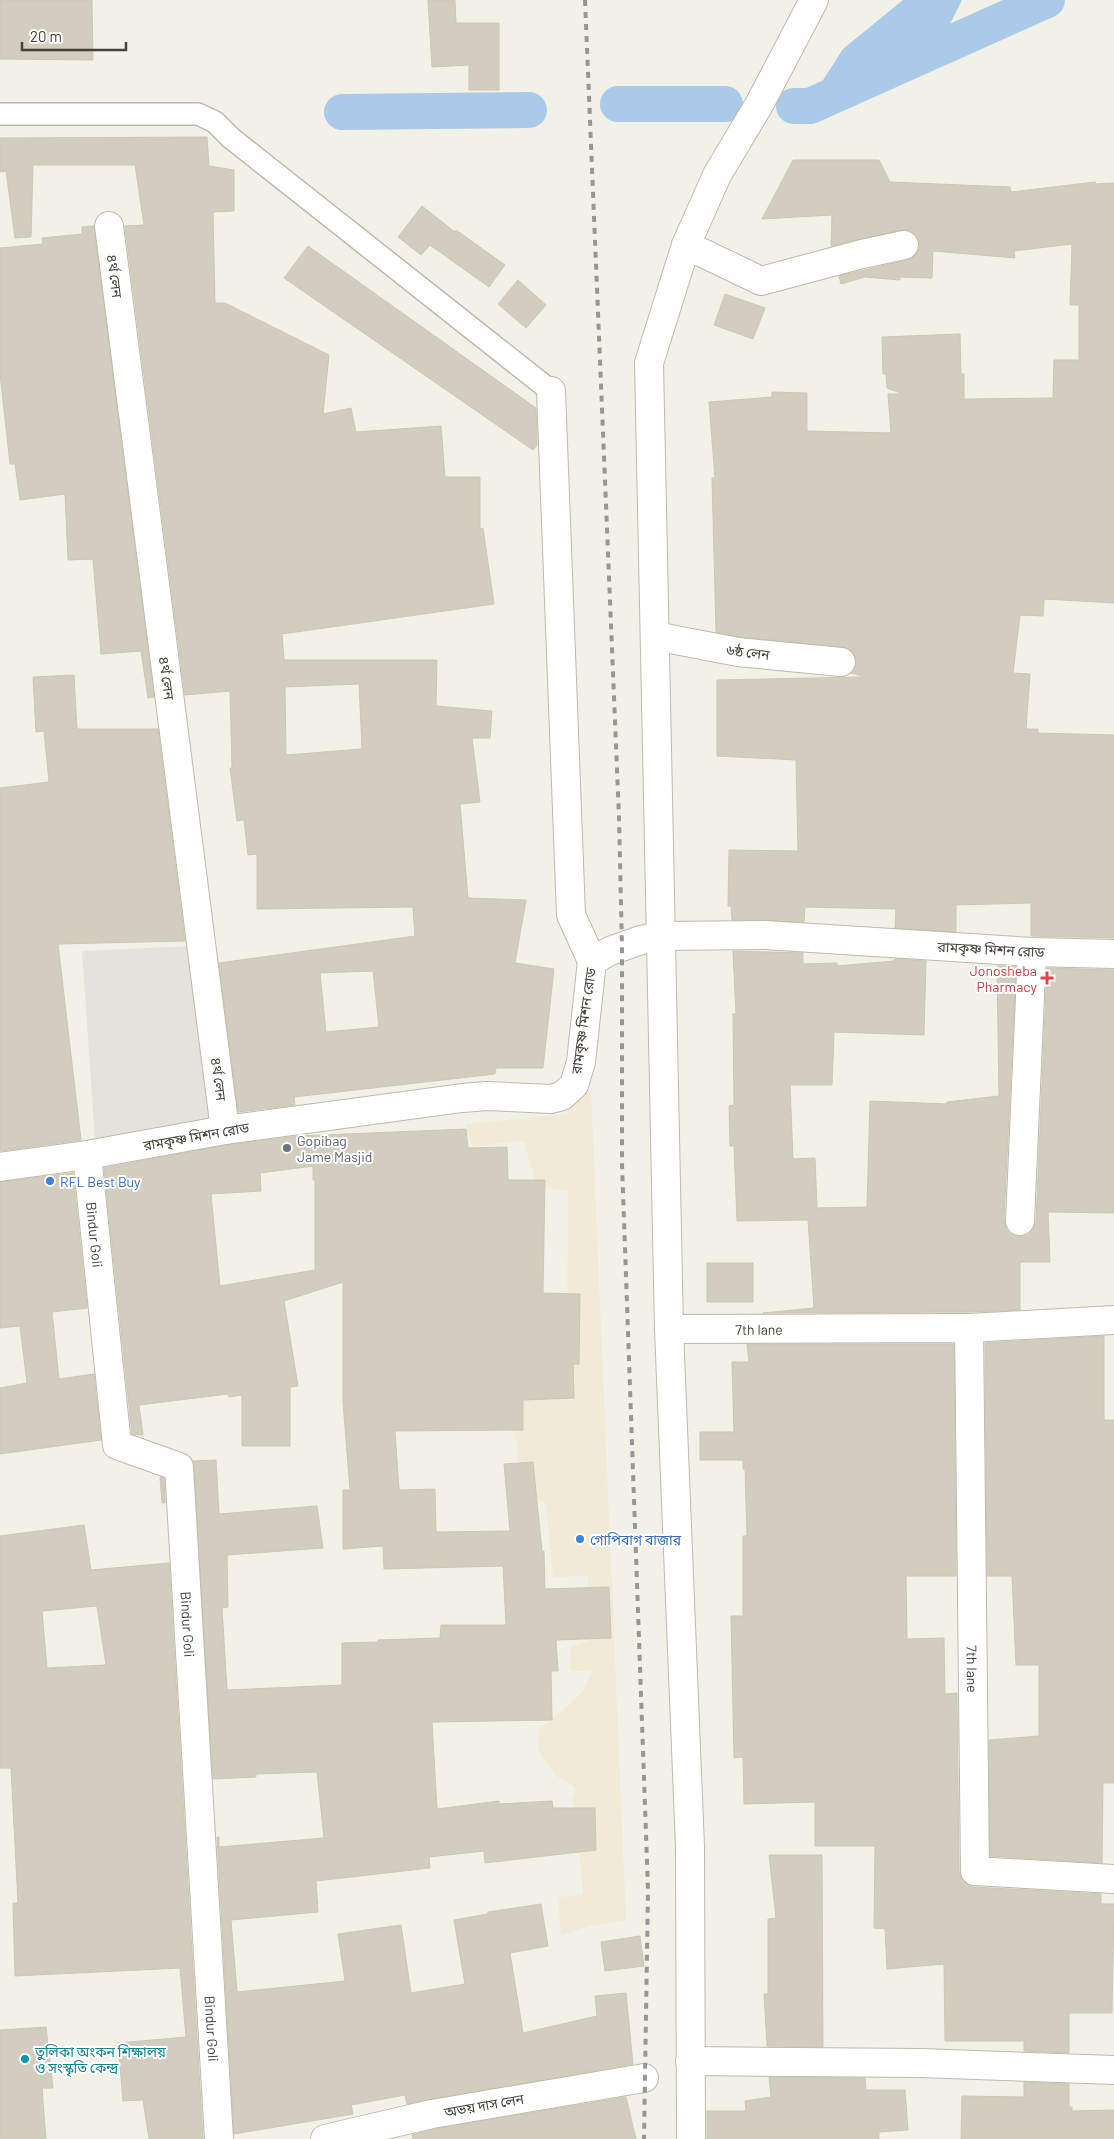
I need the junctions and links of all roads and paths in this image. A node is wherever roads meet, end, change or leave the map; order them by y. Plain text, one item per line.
1 (814, 0) edge
2 (0, 114) edge
3 (109, 226) dead end
4 (686, 245) junction
5 (904, 245) dead end
6 (551, 391) joint
7 (655, 636) junction
8 (841, 662) dead end
9 (660, 936) junction
10 (1032, 952) junction
11 (1114, 954) edge
12 (592, 961) junction
13 (225, 1130) junction
14 (88, 1155) junction
15 (0, 1167) edge
16 (1020, 1221) dead end
17 (1114, 1320) edge
18 (969, 1328) junction
19 (669, 1329) junction
20 (1114, 1879) edge
21 (690, 2060) junction
22 (1114, 2070) edge
23 (644, 2078) dead end
24 (219, 2139) edge
25 (325, 2139) edge
26 (691, 2139) edge

1 - 4 street
2 - 6 lane
3 - 13 street, ৪র্থ লেন
4 - 5 street
4 - 7 street
6 - 12 street
7 - 8 street, ৬ষ্ঠ লেন
7 - 9 street
9 - 10 street, রামকৃষ্ণ মিশন রোড
9 - 12 street, রামকৃষ্ণ মিশন রোড
9 - 19 street
10 - 11 street, রামকৃষ্ণ মিশন রোড
10 - 16 street
12 - 13 street, রামকৃষ্ণ মিশন রোড
13 - 14 street, রামকৃষ্ণ মিশন রোড
14 - 15 street, রামকৃষ্ণ মিশন রোড
14 - 24 street, Bindur Goli
17 - 18 street, 7th lane
18 - 19 street, 7th lane
18 - 20 street, 7th lane
19 - 21 street
21 - 22 street
21 - 26 street
23 - 25 street, অভয় দাস লেন

